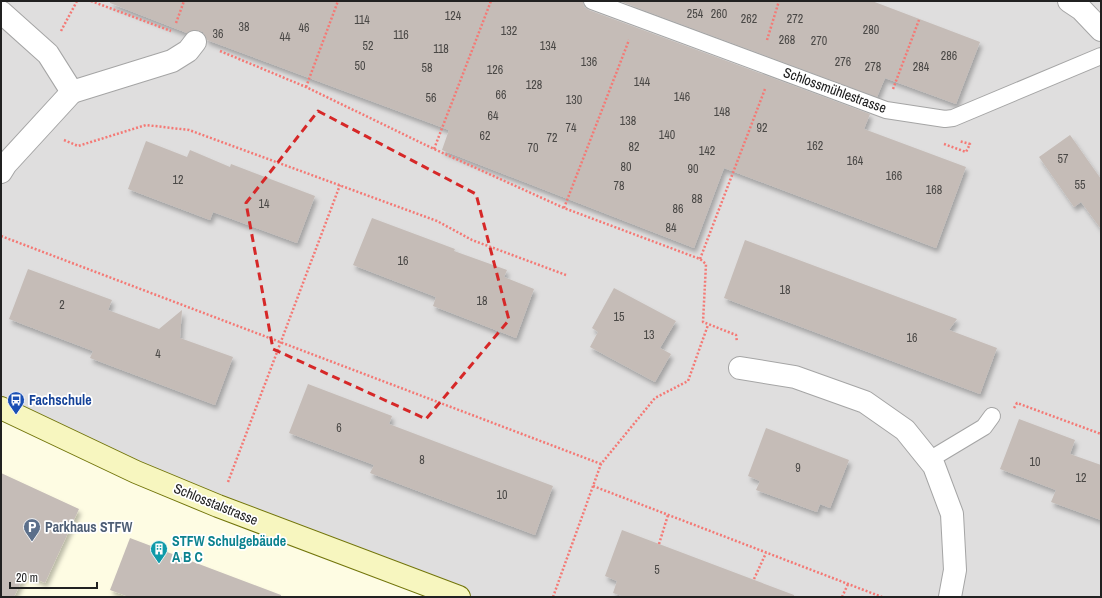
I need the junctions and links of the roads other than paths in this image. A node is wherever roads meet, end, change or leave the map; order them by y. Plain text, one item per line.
1 (592, 1) edge
2 (1069, 1) edge
3 (1, 12) edge
4 (1101, 30) edge
5 (194, 42) dead end
6 (1101, 56) edge
7 (72, 92) junction
8 (1, 172) edge
9 (740, 368) road end
10 (1, 408) edge
11 (992, 416) dead end
12 (929, 460) junction
13 (459, 597) edge
14 (950, 597) edge

1 - 6 lane, Schlossmühlestrasse
2 - 4 street
3 - 7 street
5 - 7 street
7 - 8 street
9 - 12 street
10 - 13 main road, Schlosstalstrasse
11 - 12 lane
12 - 14 street

